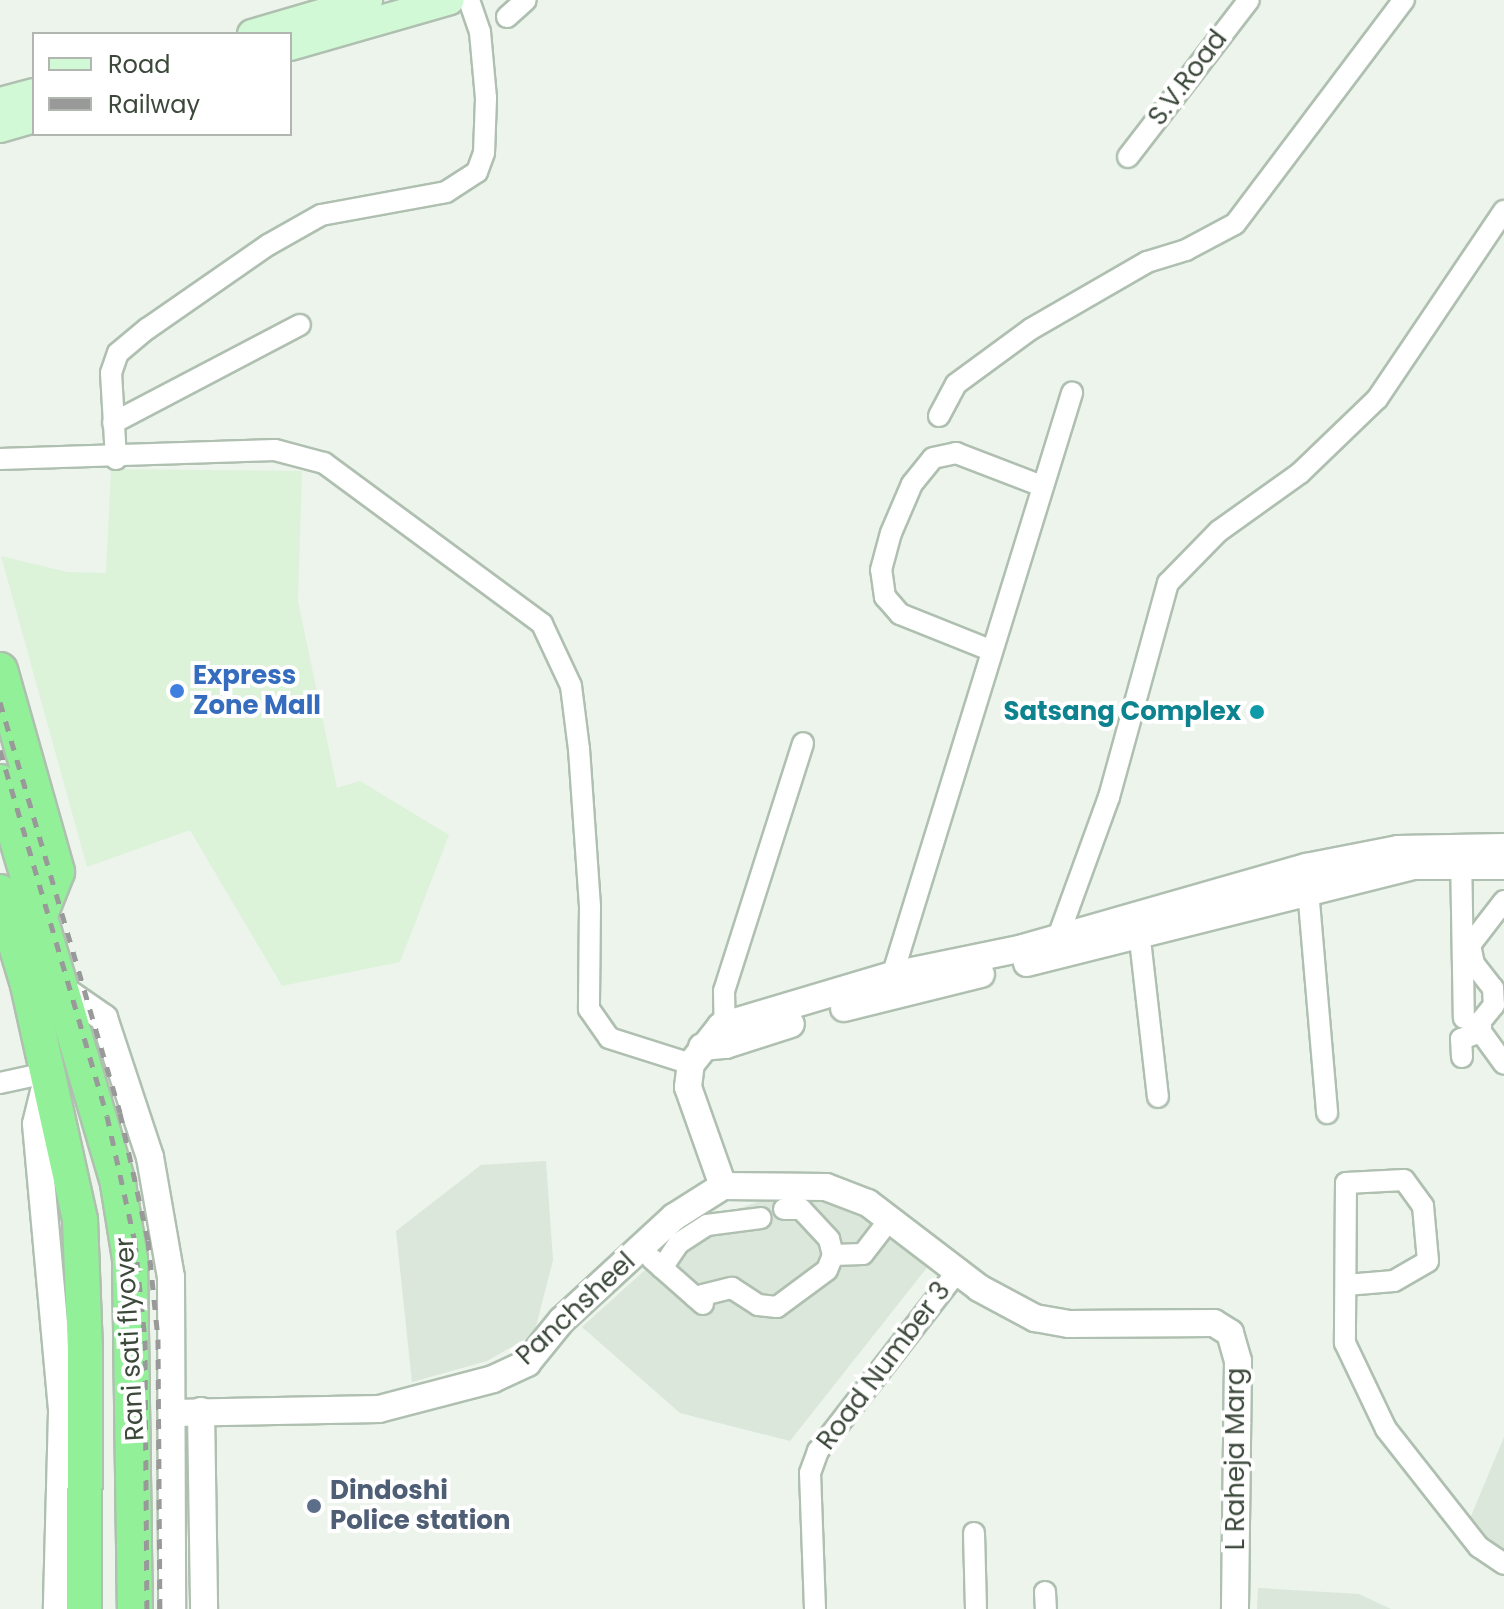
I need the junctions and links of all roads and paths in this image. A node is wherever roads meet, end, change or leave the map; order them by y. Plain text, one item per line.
1 (368, 0) edge
2 (450, 0) edge
3 (469, 0) edge
4 (526, 0) edge
5 (1404, 0) edge
6 (1240, 2) edge
7 (507, 17) dead end
8 (259, 32) edge
9 (292, 45) edge
10 (32, 94) edge
11 (0, 102) edge
12 (32, 119) edge
13 (0, 128) edge
14 (1128, 157) dead end
15 (1504, 211) edge
16 (300, 325) dead end
17 (1072, 393) dead end
18 (939, 416) dead end
19 (113, 423) junction
20 (0, 459) edge
21 (116, 459) junction
22 (1042, 486) junction
23 (990, 650) junction
24 (0, 670) edge
25 (803, 743) dead end
26 (0, 782) edge
27 (1504, 847) edge
28 (1461, 858) junction
29 (1504, 866) edge
30 (1307, 879) junction
31 (0, 892) edge
32 (1504, 901) edge
33 (40, 915) junction
34 (1138, 925) junction
35 (1054, 947) junction
36 (44, 986) junction
37 (889, 986) junction
38 (1464, 1018) dead end
39 (1481, 1032) junction
40 (710, 1045) junction
41 (1462, 1057) dead end
42 (1504, 1064) edge
43 (48, 1081) junction
44 (0, 1083) edge
45 (1158, 1097) dead end
46 (1327, 1113) dead end
47 (723, 1186) junction
48 (784, 1209) dead end
49 (761, 1218) dead end
50 (734, 1219) junction
51 (890, 1219) junction
52 (640, 1249) junction
53 (833, 1255) junction
54 (662, 1268) junction
55 (959, 1269) junction
56 (1346, 1285) junction
57 (188, 1412) junction
58 (974, 1533) dead end
59 (1504, 1564) edge
60 (57, 1609) edge
61 (84, 1609) edge
62 (135, 1609) edge
63 (172, 1609) edge
64 (188, 1609) edge
65 (204, 1609) edge
66 (815, 1609) edge
67 (976, 1609) edge
68 (1235, 1609) edge

1 - 8 main road
2 - 9 main road
3 - 19 street
4 - 7 street
5 - 18 street
6 - 14 street, S.V.Road
10 - 11 main road
12 - 13 main road
15 - 35 street
16 - 19 street
17 - 22 street
19 - 21 street
20 - 21 street
21 - 40 street
22 - 23 street
22 - 23 street
23 - 37 street
24 - 33 highway
25 - 40 street
26 - 33 highway
27 - 28 street
28 - 29 street
28 - 30 street
28 - 38 street
30 - 34 street
30 - 46 street
31 - 36 highway
32 - 39 street
33 - 36 highway
34 - 35 street
34 - 45 street
35 - 37 street
36 - 43 highway, Rani sati flyover
36 - 57 street
36 - 62 highway, Rani sati flyover
37 - 40 street
39 - 41 street
39 - 42 street
40 - 47 street
43 - 44 street
43 - 60 street
43 - 61 highway, Rani sati flyover
47 - 50 street
47 - 51 street, L Raheja Marg
47 - 52 street, Panchsheel
48 - 53 street
49 - 50 street
50 - 54 street
51 - 53 street
51 - 55 street, L Raheja Marg
52 - 54 street
52 - 57 street, Panchsheel
53 - 54 street
55 - 66 street, Road Number 3
55 - 68 street, L Raheja Marg
56 - 56 street
56 - 59 street
57 - 63 street
57 - 64 street
57 - 65 street
58 - 67 street

